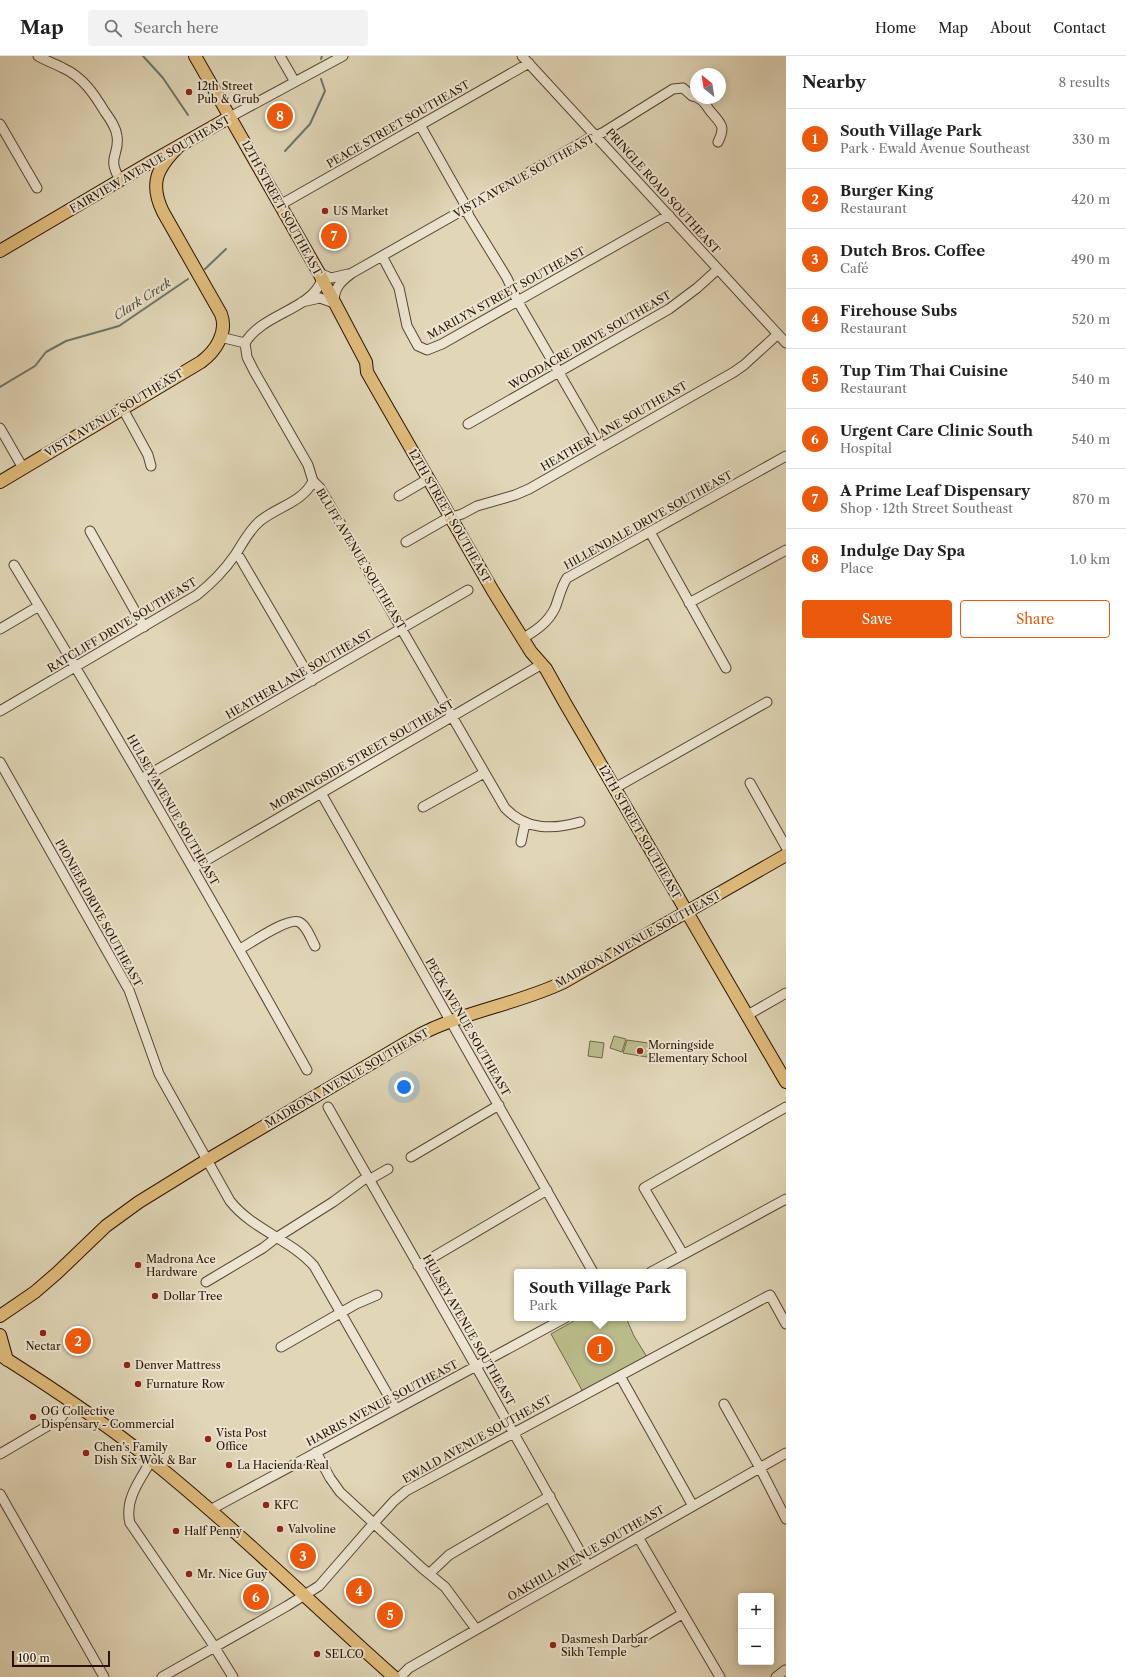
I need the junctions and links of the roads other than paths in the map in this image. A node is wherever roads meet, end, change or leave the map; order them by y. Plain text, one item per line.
1 (38, 56) edge
2 (196, 56) edge
3 (280, 56) edge
4 (343, 56) edge
5 (522, 56) edge
6 (528, 63) junction
7 (295, 82) junction
8 (690, 94) edge
9 (706, 104) edge
10 (230, 117) junction
11 (0, 124) edge
12 (420, 125) junction
13 (596, 135) junction
14 (718, 142) dead end
15 (179, 146) junction
16 (149, 163) junction
17 (120, 180) junction
18 (156, 182) junction
19 (36, 188) dead end
20 (280, 205) junction
21 (466, 208) junction
22 (669, 215) junction
23 (0, 251) edge
24 (382, 256) junction
25 (718, 269) junction
26 (352, 273) junction
27 (319, 274) junction
28 (517, 300) junction
29 (302, 302) junction
30 (334, 303) junction
31 (778, 334) junction
32 (220, 337) junction
33 (245, 343) junction
34 (786, 343) edge
35 (366, 362) junction
36 (559, 372) junction
37 (122, 409) junction
38 (468, 424) dead end
39 (0, 428) edge
40 (602, 447) junction
41 (786, 456) edge
42 (151, 466) dead end
43 (23, 468) junction
44 (428, 479) junction
45 (313, 481) junction
46 (0, 482) edge
47 (399, 496) dead end
48 (454, 517) junction
49 (90, 531) dead end
50 (650, 532) junction
51 (406, 542) dead end
52 (786, 550) edge
53 (236, 554) junction
54 (14, 565) dead end
55 (468, 590) dead end
56 (689, 603) junction
57 (39, 606) junction
58 (144, 628) junction
59 (402, 628) junction
60 (0, 629) edge
61 (525, 637) junction
62 (542, 664) junction
63 (76, 667) junction
64 (726, 668) dead end
65 (312, 681) junction
66 (767, 702) dead end
67 (0, 712) edge
68 (452, 716) junction
69 (0, 762) edge
70 (484, 773) junction
71 (141, 779) junction
72 (750, 783) dead end
73 (615, 788) junction
74 (321, 794) junction
75 (423, 807) dead end
76 (580, 822) dead end
77 (525, 823) junction
78 (521, 842) dead end
79 (786, 847) edge
80 (786, 854) edge
81 (194, 868) junction
82 (686, 912) junction
83 (315, 946) dead end
84 (240, 949) junction
85 (786, 993) edge
86 (746, 1016) junction
87 (451, 1022) junction
88 (307, 1070) dead end
89 (786, 1082) edge
90 (499, 1105) junction
91 (328, 1107) dead end
92 (786, 1107) edge
93 (410, 1157) dead end
94 (207, 1160) junction
95 (388, 1169) dead end
96 (368, 1178) junction
97 (548, 1190) junction
98 (786, 1199) edge
99 (276, 1238) junction
100 (683, 1254) junction
101 (418, 1266) junction
102 (591, 1269) edge
103 (656, 1269) edge
104 (206, 1282) dead end
105 (377, 1295) dead end
106 (341, 1313) junction
107 (4, 1314) edge
108 (559, 1321) edge
109 (786, 1324) edge
110 (0, 1330) edge
111 (0, 1335) edge
112 (282, 1347) dead end
113 (4, 1358) edge
114 (475, 1366) junction
115 (620, 1376) junction
116 (72, 1402) junction
117 (724, 1404) dead end
118 (396, 1409) junction
119 (514, 1432) junction
120 (316, 1452) junction
121 (786, 1453) edge
122 (0, 1454) edge
123 (151, 1460) junction
124 (760, 1468) junction
125 (0, 1494) edge
126 (550, 1496) junction
127 (693, 1506) junction
128 (210, 1510) junction
129 (786, 1519) edge
130 (373, 1524) junction
131 (638, 1537) junction
132 (588, 1566) junction
133 (430, 1573) junction
134 (304, 1596) junction
135 (682, 1614) junction
136 (476, 1629) junction
137 (635, 1642) dead end
138 (215, 1647) junction
139 (785, 1670) dead end
140 (104, 1677) edge
141 (162, 1677) edge
142 (234, 1677) edge
143 (394, 1677) edge
144 (400, 1677) edge
145 (720, 1677) edge
146 (776, 1677) edge

1 - 17 street
2 - 10 main road, 12TH STREET SOUTHEAST
3 - 7 street
4 - 7 street, FAIRVIEW AVENUE SOUTHEAST
5 - 6 street, PRINGLE ROAD SOUTHEAST
6 - 12 street, PEACE STREET SOUTHEAST
6 - 13 street, PRINGLE ROAD SOUTHEAST
7 - 10 street, FAIRVIEW AVENUE SOUTHEAST
8 - 13 street, VISTA AVENUE SOUTHEAST
9 - 14 street, VISTA AVENUE SOUTHEAST
10 - 15 main road, FAIRVIEW AVENUE SOUTHEAST
10 - 20 main road, 12TH STREET SOUTHEAST
11 - 19 street
12 - 20 street, PEACE STREET SOUTHEAST
12 - 21 street
13 - 21 street, VISTA AVENUE SOUTHEAST
13 - 22 street, PRINGLE ROAD SOUTHEAST
15 - 16 main road, FAIRVIEW AVENUE SOUTHEAST
15 - 18 main road
16 - 17 main road, FAIRVIEW AVENUE SOUTHEAST
16 - 18 main road
17 - 23 main road, FAIRVIEW AVENUE SOUTHEAST
18 - 32 main road
20 - 27 main road, 12TH STREET SOUTHEAST
21 - 24 street, VISTA AVENUE SOUTHEAST
21 - 28 street
22 - 25 street, PRINGLE ROAD SOUTHEAST
22 - 28 street, MARILYN STREET SOUTHEAST
24 - 26 street, VISTA AVENUE SOUTHEAST
24 - 28 street, MARILYN STREET SOUTHEAST
25 - 31 street, PRINGLE ROAD SOUTHEAST
25 - 36 street, WOODACRE DRIVE SOUTHEAST
26 - 27 street
26 - 30 street
27 - 29 street
27 - 30 main road, 12TH STREET SOUTHEAST
28 - 36 street
29 - 30 street
29 - 33 street
30 - 35 main road, 12TH STREET SOUTHEAST
31 - 34 street, PRINGLE ROAD SOUTHEAST
31 - 40 street, HEATHER LANE SOUTHEAST
32 - 33 street
32 - 37 main road, VISTA AVENUE SOUTHEAST
33 - 45 street, BLUFF AVENUE SOUTHEAST
35 - 44 main road, 12TH STREET SOUTHEAST
35 - 48 main road, 12TH STREET SOUTHEAST
36 - 38 street, WOODACRE DRIVE SOUTHEAST
36 - 40 street
37 - 42 street
37 - 43 main road, VISTA AVENUE SOUTHEAST
39 - 43 street
40 - 48 street, HEATHER LANE SOUTHEAST
41 - 50 street, HILLENDALE DRIVE SOUTHEAST
43 - 46 main road, VISTA AVENUE SOUTHEAST
44 - 47 street
44 - 48 main road, 12TH STREET SOUTHEAST
45 - 53 street, RATCLIFF DRIVE SOUTHEAST
45 - 59 street, BLUFF AVENUE SOUTHEAST
48 - 51 street, HEATHER LANE SOUTHEAST
48 - 61 main road, 12TH STREET SOUTHEAST
49 - 58 street
50 - 56 street
50 - 61 street, HILLENDALE DRIVE SOUTHEAST
52 - 56 street
53 - 58 street, RATCLIFF DRIVE SOUTHEAST
53 - 65 street
54 - 57 street, HULSEY AVENUE SOUTHEAST
55 - 59 street, HEATHER LANE SOUTHEAST
56 - 64 street
57 - 60 street
57 - 63 street, HULSEY AVENUE SOUTHEAST
58 - 63 street, RATCLIFF DRIVE SOUTHEAST
59 - 65 street, HEATHER LANE SOUTHEAST
59 - 68 street, BLUFF AVENUE SOUTHEAST
61 - 62 main road, 12TH STREET SOUTHEAST
62 - 68 street, MORNINGSIDE STREET SOUTHEAST
62 - 73 main road, 12TH STREET SOUTHEAST
63 - 67 street, RATCLIFF DRIVE SOUTHEAST
63 - 71 street, HULSEY AVENUE SOUTHEAST
65 - 71 street, HEATHER LANE SOUTHEAST
66 - 73 street
68 - 70 street, BLUFF AVENUE SOUTHEAST
68 - 74 street, MORNINGSIDE STREET SOUTHEAST
69 - 94 street, PIONEER DRIVE SOUTHEAST
70 - 75 street
70 - 77 street, BLUFF AVENUE SOUTHEAST
71 - 81 street, HULSEY AVENUE SOUTHEAST
72 - 79 street
73 - 82 main road, 12TH STREET SOUTHEAST
74 - 81 street, MORNINGSIDE STREET SOUTHEAST
74 - 87 street, PECK AVENUE SOUTHEAST
76 - 77 street, BLUFF AVENUE SOUTHEAST
77 - 78 street
80 - 82 main road, MADRONA AVENUE SOUTHEAST
81 - 84 street, HULSEY AVENUE SOUTHEAST
82 - 86 main road, 12TH STREET SOUTHEAST
82 - 87 main road, MADRONA AVENUE SOUTHEAST
83 - 84 street
84 - 88 street, HULSEY AVENUE SOUTHEAST
85 - 86 street
86 - 89 main road, 12TH STREET SOUTHEAST
87 - 90 street, PECK AVENUE SOUTHEAST
87 - 94 main road, MADRONA AVENUE SOUTHEAST
90 - 93 street
90 - 97 street, PECK AVENUE SOUTHEAST
91 - 96 street, HULSEY AVENUE SOUTHEAST
92 - 100 street
94 - 99 street, PIONEER DRIVE SOUTHEAST
94 - 107 main road, MADRONA AVENUE SOUTHEAST
95 - 96 street
96 - 99 street
96 - 101 street, HULSEY AVENUE SOUTHEAST
97 - 101 street
97 - 102 street, PECK AVENUE SOUTHEAST
98 - 100 street
99 - 104 street
99 - 106 street, PIONEER DRIVE SOUTHEAST
100 - 103 street
101 - 114 street, HULSEY AVENUE SOUTHEAST
105 - 106 street
106 - 112 street
106 - 118 street, PIONEER DRIVE SOUTHEAST
107 - 110 main road
108 - 114 street, HARRIS AVENUE SOUTHEAST
109 - 115 street, EWALD AVENUE SOUTHEAST
111 - 113 main road
113 - 116 main road
114 - 118 street, HARRIS AVENUE SOUTHEAST
114 - 119 street, HULSEY AVENUE SOUTHEAST
115 - 119 street, EWALD AVENUE SOUTHEAST
115 - 127 street
116 - 122 street
116 - 123 main road
117 - 124 street
118 - 120 street, HARRIS AVENUE SOUTHEAST
119 - 126 street, HULSEY AVENUE SOUTHEAST
119 - 130 street, EWALD AVENUE SOUTHEAST
120 - 128 street, HARRIS AVENUE SOUTHEAST
120 - 130 street
121 - 124 street, OAKHILL AVENUE SOUTHEAST
123 - 128 main road
123 - 138 street
124 - 127 street, OAKHILL AVENUE SOUTHEAST
124 - 129 street
125 - 140 street
126 - 132 street, HULSEY AVENUE SOUTHEAST
126 - 133 street
127 - 131 street, OAKHILL AVENUE SOUTHEAST
128 - 134 main road
130 - 133 street
130 - 134 street, EWALD AVENUE SOUTHEAST
131 - 132 street, OAKHILL AVENUE SOUTHEAST
131 - 135 street
132 - 136 street, OAKHILL AVENUE SOUTHEAST
133 - 136 street
134 - 138 street, EWALD AVENUE SOUTHEAST
134 - 143 main road
135 - 137 street
135 - 145 street
136 - 144 street, OAKHILL AVENUE SOUTHEAST
138 - 141 street, EWALD AVENUE SOUTHEAST
138 - 142 street
139 - 146 street

